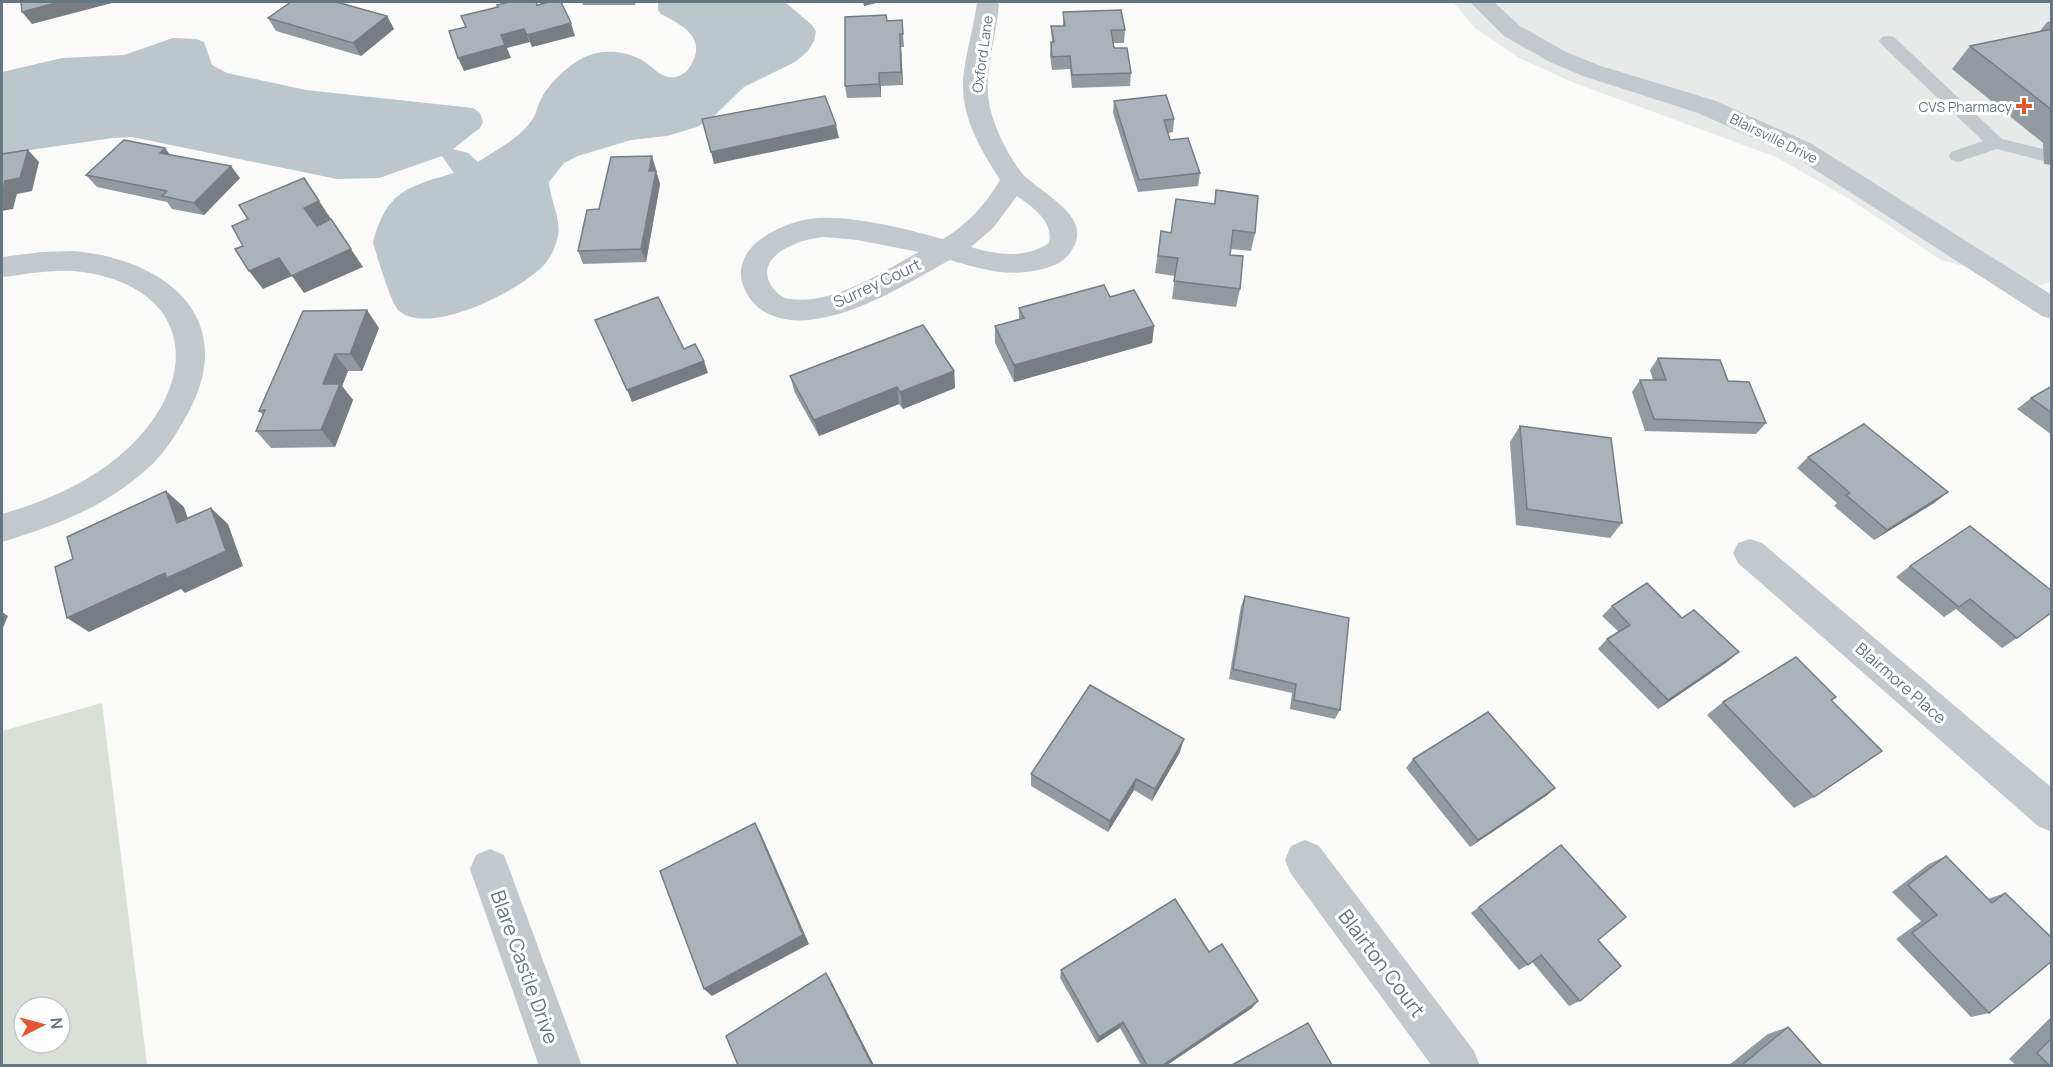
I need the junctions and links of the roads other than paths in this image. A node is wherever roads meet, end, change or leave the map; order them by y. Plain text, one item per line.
1 (988, 2) edge
2 (1481, 2) edge
3 (1888, 41) dead end
4 (1996, 143) junction
5 (1958, 156) dead end
6 (2052, 157) edge
7 (1013, 180) junction
8 (947, 249) junction
9 (2, 267) edge
10 (2052, 309) edge
11 (2, 528) edge
12 (1750, 553) dead end
13 (2052, 813) edge
14 (1305, 860) dead end
15 (490, 869) dead end
16 (561, 1065) edge
17 (1459, 1065) edge

1 - 7 street, Oxford Lane
2 - 10 street, Blairsville Drive
3 - 4 lane
4 - 5 lane
4 - 6 lane
7 - 8 street
7 - 8 street
8 - 8 street, Surrey Court
9 - 11 street
12 - 13 street, Blairmore Place
14 - 17 street, Blairton Court
15 - 16 street, Blare Castle Drive

